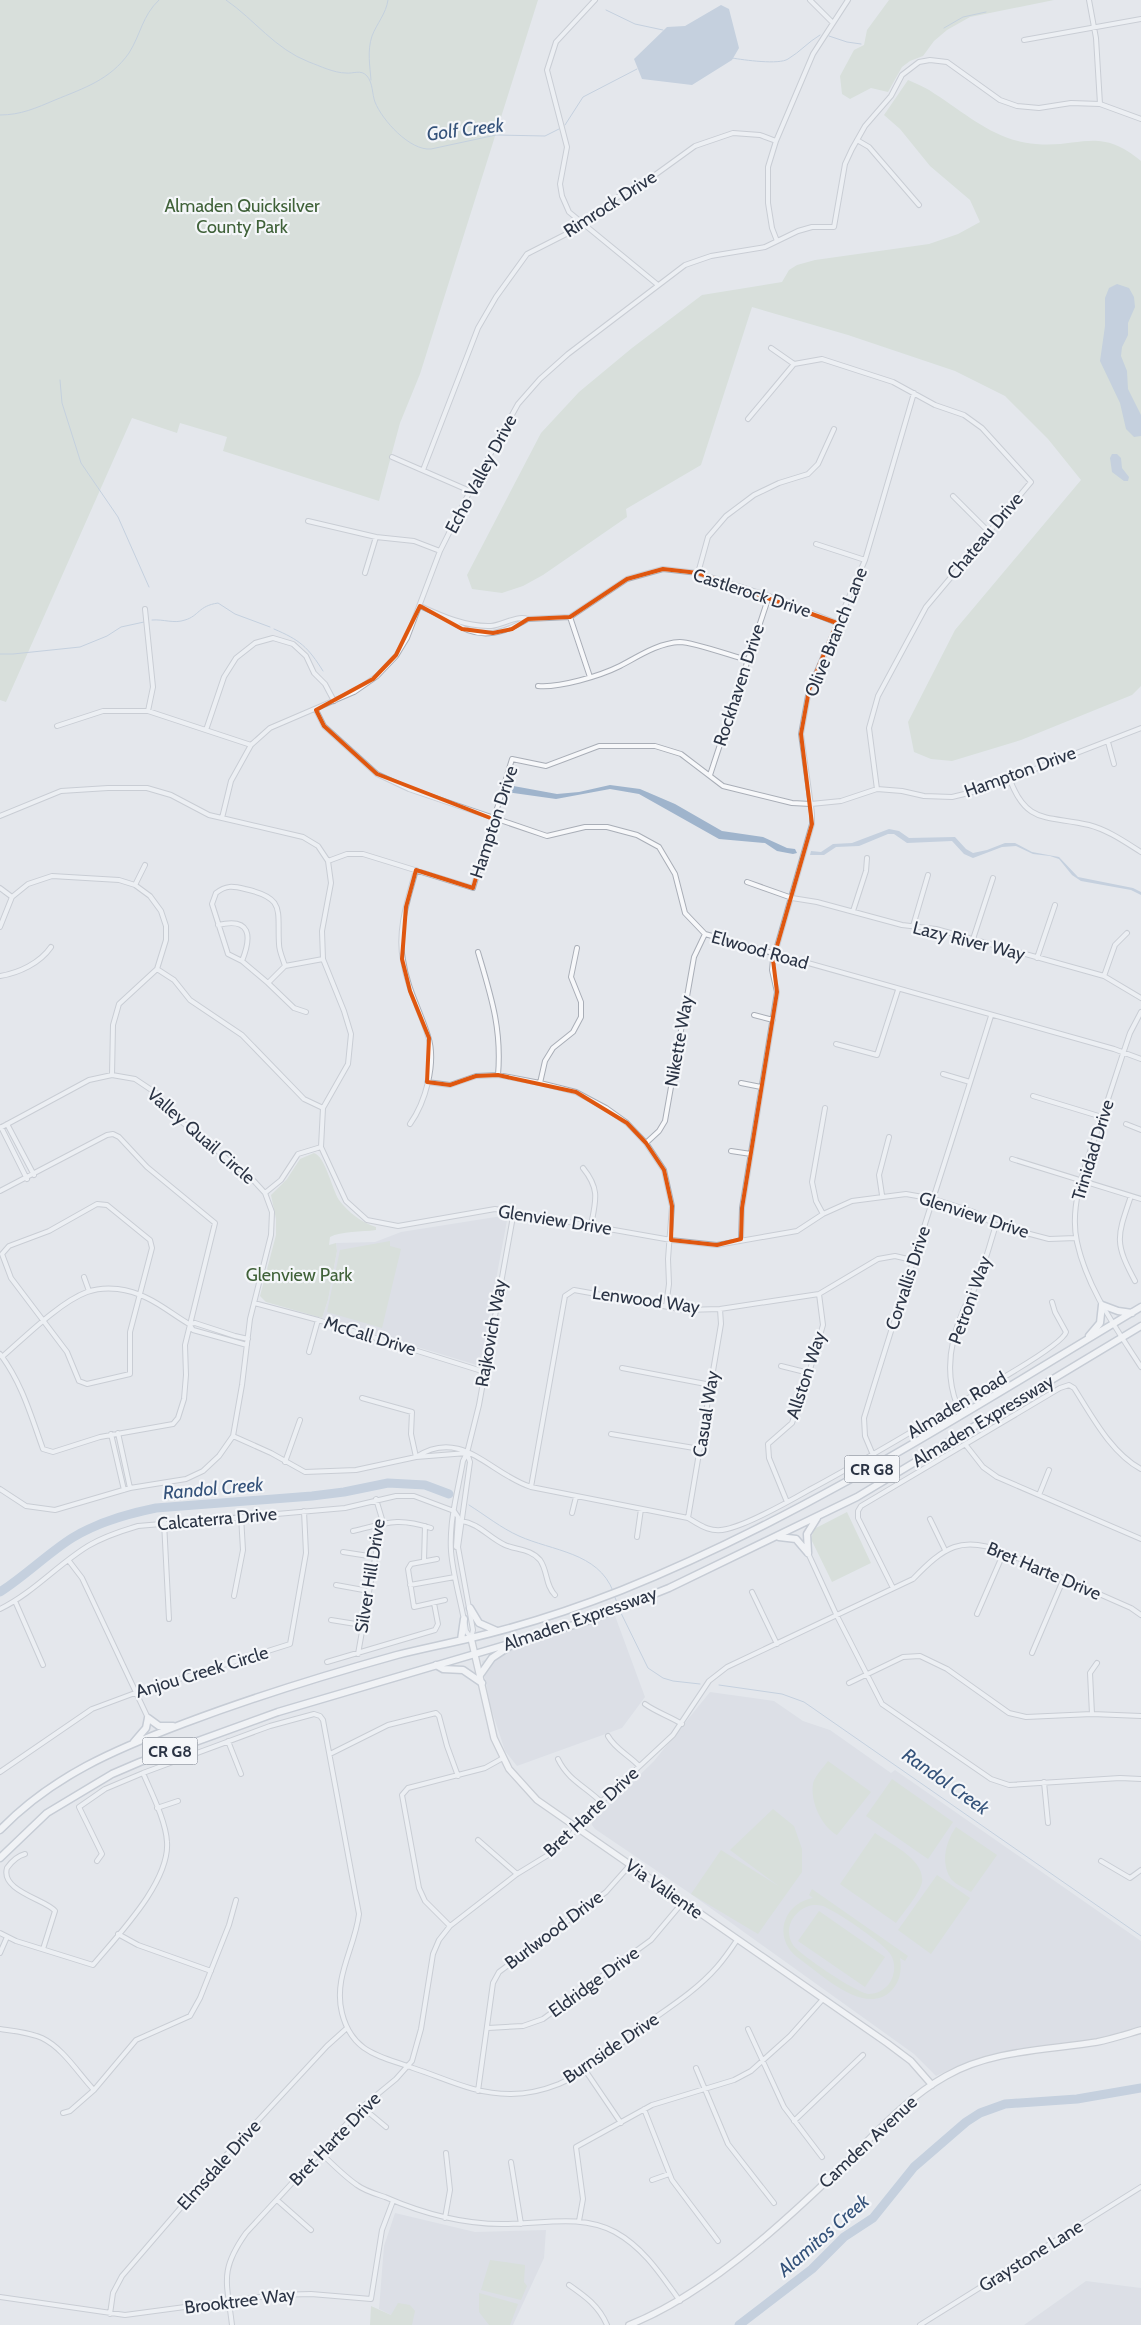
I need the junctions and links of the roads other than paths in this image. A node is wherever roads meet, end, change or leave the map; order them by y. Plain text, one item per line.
1 (594, 0) edge
2 (810, 0) edge
3 (848, 0) edge
4 (1089, 0) edge
5 (1141, 19) edge
6 (833, 23) junction
7 (1094, 28) junction
8 (1024, 40) dead end
9 (1100, 104) junction
10 (1141, 119) edge
11 (857, 140) junction
12 (776, 141) junction
13 (919, 205) dead end
14 (584, 225) junction
15 (777, 241) junction
16 (658, 285) junction
17 (771, 348) dead end
18 (794, 364) junction
19 (914, 393) junction
20 (748, 419) dead end
21 (834, 429) dead end
22 (392, 457) dead end
23 (423, 470) junction
24 (470, 491) junction
25 (953, 496) dead end
26 (308, 521) dead end
27 (989, 532) junction
28 (376, 537) junction
29 (816, 544) dead end
30 (440, 550) junction
31 (865, 560) junction
32 (365, 573) dead end
33 (698, 573) junction
34 (769, 596) junction
35 (420, 606) junction
36 (145, 609) dead end
37 (448, 618) junction
38 (570, 618) junction
39 (528, 619) junction
40 (837, 623) junction
41 (747, 660) junction
42 (590, 677) junction
43 (538, 686) dead end
44 (334, 700) junction
45 (316, 710) junction
46 (148, 711) junction
47 (57, 726) dead end
48 (1141, 728) edge
49 (206, 730) junction
50 (1108, 742) junction
51 (252, 745) junction
52 (1114, 764) dead end
53 (710, 775) junction
54 (1010, 777) junction
55 (877, 789) junction
56 (811, 804) junction
57 (0, 816) edge
58 (222, 818) junction
59 (493, 819) junction
60 (1141, 852) edge
61 (866, 858) dead end
62 (328, 861) junction
63 (145, 865) dead end
64 (416, 870) junction
65 (928, 875) dead end
66 (993, 878) dead end
67 (746, 882) dead end
68 (135, 885) junction
69 (0, 888) edge
70 (12, 898) junction
71 (792, 898) junction
72 (1055, 905) dead end
73 (852, 910) junction
74 (218, 925) junction
75 (913, 926) junction
76 (0, 927) edge
77 (1127, 933) dead end
78 (705, 934) junction
79 (973, 939) junction
80 (51, 947) dead end
81 (578, 948) dead end
82 (478, 952) dead end
83 (775, 954) junction
84 (1037, 958) junction
85 (323, 959) junction
86 (242, 961) junction
87 (285, 966) junction
88 (157, 969) junction
89 (0, 976) edge
90 (1104, 976) junction
91 (268, 983) junction
92 (898, 990) junction
93 (1141, 998) edge
94 (306, 1012) dead end
95 (1141, 1012) edge
96 (754, 1016) dead end
97 (991, 1016) junction
98 (773, 1020) junction
99 (836, 1044) dead end
100 (1123, 1053) junction
101 (1141, 1059) edge
102 (943, 1074) dead end
103 (112, 1075) junction
104 (498, 1075) junction
105 (427, 1082) junction
106 (970, 1082) junction
107 (540, 1083) junction
108 (741, 1083) dead end
109 (761, 1087) junction
110 (1033, 1096) dead end
111 (323, 1108) junction
112 (826, 1108) dead end
113 (1102, 1117) junction
114 (7, 1124) junction
115 (410, 1124) dead end
116 (1126, 1124) dead end
117 (0, 1127) edge
118 (1141, 1130) edge
119 (888, 1137) dead end
120 (646, 1143) junction
121 (320, 1147) junction
122 (731, 1151) dead end
123 (750, 1154) junction
124 (1012, 1159) dead end
125 (584, 1168) dead end
126 (34, 1175) junction
127 (27, 1179) junction
128 (1082, 1180) junction
129 (0, 1192) edge
130 (264, 1193) junction
131 (882, 1195) junction
132 (1131, 1196) junction
133 (934, 1199) junction
134 (1141, 1199) edge
135 (514, 1211) junction
136 (823, 1214) junction
137 (591, 1225) junction
138 (996, 1225) junction
139 (1076, 1238) junction
140 (741, 1239) junction
141 (670, 1240) junction
142 (912, 1260) junction
143 (84, 1277) dead end
144 (1135, 1281) dead end
145 (88, 1291) junction
146 (139, 1294) junction
147 (819, 1294) junction
148 (1052, 1302) dead end
149 (254, 1303) junction
150 (1102, 1305) junction
151 (666, 1306) junction
152 (1141, 1307) edge
153 (720, 1309) junction
154 (1132, 1313) junction
155 (318, 1320) junction
156 (44, 1322) junction
157 (189, 1324) junction
158 (1114, 1324) junction
159 (1141, 1326) edge
160 (1122, 1337) junction
161 (248, 1339) junction
162 (1086, 1340) junction
163 (247, 1346) junction
164 (308, 1352) dead end
165 (1, 1355) edge
166 (781, 1366) dead end
167 (1141, 1367) edge
168 (622, 1368) dead end
169 (485, 1372) junction
170 (809, 1373) junction
171 (711, 1385) junction
172 (362, 1398) dead end
173 (957, 1405) junction
174 (300, 1420) dead end
175 (118, 1433) junction
176 (111, 1434) junction
177 (611, 1434) dead end
178 (233, 1436) junction
179 (966, 1444) junction
180 (700, 1449) junction
181 (467, 1453) junction
182 (874, 1455) junction
183 (416, 1458) junction
184 (285, 1462) junction
185 (1141, 1469) edge
186 (1050, 1470) dead end
187 (531, 1487) junction
188 (130, 1488) junction
189 (0, 1489) edge
190 (124, 1490) junction
191 (1039, 1495) junction
192 (576, 1497) junction
193 (376, 1499) junction
194 (464, 1502) junction
195 (788, 1502) junction
196 (641, 1509) junction
197 (304, 1511) junction
198 (454, 1511) junction
199 (572, 1513) dead end
200 (241, 1516) junction
201 (819, 1516) junction
202 (688, 1518) junction
203 (930, 1519) dead end
204 (461, 1521) junction
205 (164, 1522) junction
206 (381, 1524) junction
207 (425, 1526) junction
208 (431, 1528) dead end
209 (353, 1531) dead end
210 (777, 1536) junction
211 (637, 1537) dead end
212 (1141, 1539) edge
213 (945, 1550) junction
214 (343, 1552) dead end
215 (1004, 1552) junction
216 (459, 1553) junction
217 (808, 1553) junction
218 (375, 1557) junction
219 (437, 1559) dead end
220 (69, 1561) junction
221 (424, 1561) junction
222 (455, 1578) junction
223 (1064, 1578) junction
224 (336, 1585) dead end
225 (410, 1585) junction
226 (892, 1588) junction
227 (368, 1591) junction
228 (752, 1592) dead end
229 (554, 1595) dead end
230 (234, 1596) dead end
231 (445, 1600) dead end
232 (15, 1602) junction
233 (434, 1603) junction
234 (470, 1608) junction
235 (0, 1609) edge
236 (836, 1614) junction
237 (977, 1614) dead end
238 (1141, 1615) edge
239 (169, 1619) dead end
240 (464, 1619) junction
241 (332, 1620) dead end
242 (362, 1625) junction
243 (497, 1630) junction
244 (471, 1638) junction
245 (461, 1640) junction
246 (517, 1642) junction
247 (776, 1644) junction
248 (1032, 1653) dead end
249 (358, 1654) junction
250 (475, 1654) junction
251 (326, 1662) dead end
252 (1097, 1663) dead end
253 (43, 1665) dead end
254 (436, 1665) junction
255 (480, 1674) junction
256 (866, 1674) junction
257 (482, 1683) junction
258 (849, 1683) dead end
259 (135, 1692) junction
260 (644, 1704) dead end
261 (1092, 1714) junction
262 (1141, 1716) edge
263 (148, 1718) junction
264 (682, 1724) junction
265 (177, 1726) junction
266 (608, 1736) dead end
267 (228, 1741) junction
268 (133, 1743) junction
269 (330, 1754) junction
270 (503, 1758) junction
271 (558, 1759) dead end
272 (639, 1766) junction
273 (0, 1772) edge
274 (143, 1773) junction
275 (240, 1774) dead end
276 (458, 1776) junction
277 (1141, 1779) edge
278 (1044, 1782) junction
279 (178, 1801) dead end
280 (601, 1802) junction
281 (157, 1808) junction
282 (1048, 1823) dead end
283 (577, 1829) junction
284 (0, 1830) edge
285 (478, 1840) dead end
286 (25, 1854) dead end
287 (0, 1858) edge
288 (97, 1861) dead end
289 (1101, 1861) dead end
290 (630, 1865) junction
291 (1141, 1870) edge
292 (518, 1874) junction
293 (236, 1900) dead end
294 (683, 1902) junction
295 (450, 1926) junction
296 (0, 1933) edge
297 (118, 1934) junction
298 (7, 1937) junction
299 (737, 1940) junction
300 (42, 1949) junction
301 (0, 1953) edge
302 (211, 1971) junction
303 (823, 1999) junction
304 (347, 2028) junction
305 (488, 2028) junction
306 (0, 2029) edge
307 (748, 2029) dead end
308 (1141, 2030) edge
309 (863, 2055) dead end
310 (764, 2061) junction
311 (408, 2066) junction
312 (696, 2068) dead end
313 (585, 2070) junction
314 (932, 2085) junction
315 (705, 2089) junction
316 (94, 2090) junction
317 (478, 2091) junction
318 (362, 2107) junction
319 (644, 2109) junction
320 (63, 2113) dead end
321 (794, 2122) junction
322 (621, 2123) junction
323 (386, 2127) dead end
324 (320, 2152) junction
325 (446, 2153) dead end
326 (822, 2157) dead end
327 (511, 2162) dead end
328 (669, 2174) junction
329 (652, 2180) dead end
330 (1141, 2187) edge
331 (277, 2200) junction
332 (393, 2201) junction
333 (774, 2202) dead end
334 (445, 2218) junction
335 (579, 2221) junction
336 (521, 2224) junction
337 (311, 2230) dead end
338 (718, 2242) dead end
339 (569, 2285) dead end
340 (0, 2298) edge
341 (229, 2301) junction
342 (680, 2301) junction
343 (110, 2314) junction
344 (232, 2325) edge
345 (607, 2325) edge
346 (629, 2325) edge
347 (920, 2325) edge

1 - 14 street
2 - 6 street
3 - 6 street
4 - 7 street
5 - 7 street
6 - 12 street
7 - 8 street
7 - 9 street
9 - 10 street
9 - 11 street
11 - 13 street
11 - 15 street, Echo Valley Drive
12 - 14 street, Rimrock Drive
12 - 15 street
14 - 16 street
14 - 23 street, Rimrock Drive
15 - 16 street, Echo Valley Drive
16 - 24 street, Echo Valley Drive
17 - 18 street
18 - 19 street, Chateau Drive
18 - 20 street
19 - 27 street, Chateau Drive
19 - 31 street, Olive Branch Lane
21 - 33 street
22 - 23 street
23 - 24 street
24 - 30 street, Echo Valley Drive
25 - 27 street
26 - 28 street
27 - 55 street, Chateau Drive
28 - 30 street
28 - 32 street
29 - 31 street
30 - 35 street, Echo Valley Drive
31 - 40 street, Olive Branch Lane
33 - 34 street, Castlerock Drive
33 - 38 street, Castlerock Drive
34 - 40 street, Castlerock Drive
34 - 41 street, Rockhaven Drive
35 - 37 street
35 - 44 street, Echo Valley Drive
36 - 46 street
37 - 39 street
37 - 39 street
38 - 39 street
38 - 42 street
40 - 56 street, Olive Branch Lane
41 - 42 street
41 - 53 street, Rockhaven Drive
42 - 43 street
44 - 45 street, Echo Valley Drive
44 - 49 street
45 - 51 street, Echo Valley Drive
45 - 59 street, Elwood Road
46 - 47 street
46 - 49 street
48 - 50 street, Hampton Drive
49 - 51 street
50 - 52 street
50 - 54 street, Hampton Drive
51 - 58 street, Echo Valley Drive
53 - 56 street, Hampton Drive
53 - 59 street, Hampton Drive
54 - 55 street, Hampton Drive
54 - 60 street
55 - 56 street, Hampton Drive
56 - 71 street, Olive Branch Lane
57 - 58 street
58 - 62 street
59 - 64 street, Hampton Drive
59 - 78 street, Elwood Road
61 - 73 street
62 - 64 street
62 - 85 street
63 - 68 street
64 - 105 street
65 - 75 street
66 - 79 street
67 - 71 street, Lazy River Way
68 - 70 street
68 - 88 street
69 - 70 street
70 - 76 street
71 - 73 street, Lazy River Way
71 - 83 street, Olive Branch Lane
72 - 84 street
73 - 75 street, Lazy River Way
74 - 86 street
74 - 86 street
74 - 87 street
75 - 79 street, Lazy River Way
77 - 90 street
78 - 83 street, Elwood Road
78 - 120 street, Nikette Way
79 - 84 street, Lazy River Way
80 - 89 street
81 - 107 street
82 - 104 street
83 - 92 street, Elwood Road
83 - 98 street, Olive Branch Lane
84 - 90 street, Lazy River Way
85 - 87 street
85 - 111 street
86 - 91 street
87 - 91 street
88 - 103 street
88 - 111 street
90 - 93 street, Lazy River Way
91 - 94 street
92 - 97 street, Elwood Road
92 - 99 street
95 - 100 street, Trinidad Drive
96 - 98 street
97 - 100 street, Elwood Road
97 - 106 street, Corvallis Drive
98 - 109 street, Olive Branch Lane
100 - 101 street, Elwood Road
100 - 113 street, Trinidad Drive
102 - 106 street
103 - 114 street, Valley Quail Circle
103 - 130 street, Valley Quail Circle
104 - 105 street
104 - 107 street
105 - 115 street
106 - 133 street, Corvallis Drive
107 - 120 street
108 - 109 street
109 - 123 street, Olive Branch Lane
110 - 113 street
111 - 121 street
112 - 136 street
113 - 128 street, Trinidad Drive
114 - 117 street, Valley Quail Circle
114 - 126 street
116 - 118 street
117 - 127 street
119 - 131 street
120 - 141 street
121 - 130 street
121 - 135 street, Glenview Drive
122 - 123 street
123 - 140 street, Olive Branch Lane
124 - 128 street
125 - 137 street
126 - 127 street
126 - 157 street
127 - 129 street
128 - 132 street
128 - 139 street, Trinidad Drive
130 - 149 street, Valley Quail Circle
131 - 133 street, Glenview Drive
131 - 136 street, Glenview Drive
132 - 134 street
132 - 144 street
133 - 138 street, Glenview Drive
133 - 142 street, Corvallis Drive
135 - 137 street, Glenview Drive
135 - 169 street, Rajkovich Way
136 - 140 street, Glenview Drive
137 - 141 street, Glenview Drive
138 - 139 street, Glenview Drive
138 - 173 street, Petroni Way
139 - 150 street, Trinidad Drive
140 - 141 street, Glenview Drive
141 - 151 street
142 - 147 street, Lenwood Way
142 - 182 street, Corvallis Drive
143 - 145 street
145 - 146 street
145 - 156 street
146 - 156 street
146 - 156 street
146 - 157 street
147 - 153 street, Lenwood Way
147 - 170 street, Allston Way
148 - 173 street, Almaden Road
149 - 155 street, McCall Drive
149 - 161 street, Valley Quail Circle
150 - 154 main road
150 - 158 street, Trinidad Drive
150 - 162 main road
151 - 153 street, Lenwood Way
151 - 187 street, Lenwood Way
152 - 154 main road, Almaden Expressway / CR G8
153 - 171 street, Casual Way
154 - 158 main road, Almaden Expressway / CR G8
155 - 164 street
155 - 169 street, McCall Drive
156 - 165 street
157 - 161 street
157 - 163 street
157 - 175 street
158 - 160 street, Trinidad Drive
158 - 162 main road, Almaden Expressway / CR G8
159 - 160 main road, Almaden Expressway / CR G8
160 - 167 street, Trinidad Drive
160 - 201 main road, Almaden Expressway / CR G8
161 - 163 street, Valley Quail Circle
162 - 243 main road, Almaden Expressway / CR G8
163 - 178 street, Valley Quail Circle
165 - 176 street
166 - 170 street
168 - 171 street
169 - 181 street, Rajkovich Way
170 - 195 street, Allston Way
171 - 180 street, Casual Way
172 - 183 street
173 - 182 street, Almaden Road
174 - 184 street
175 - 176 street
175 - 188 street
176 - 190 street
177 - 180 street
178 - 184 street
178 - 188 street, Valley Quail Circle
179 - 185 street
179 - 191 street
179 - 226 street
180 - 202 street, Casual Way
181 - 183 street
181 - 183 street
181 - 187 street
181 - 194 street, Rajkovich Way
181 - 198 street, Rajkovich Way
182 - 195 street, Almaden Road
183 - 184 street
186 - 191 street
187 - 192 street
188 - 190 street, Valley Quail Circle
189 - 190 street, Valley Quail Circle
191 - 212 street
192 - 196 street
192 - 199 street
193 - 197 street, Calcaterra Drive
193 - 198 street, Calcaterra Drive
193 - 206 street, Silver Hill Drive
194 - 198 street
194 - 204 street, Rajkovich Way
195 - 202 street, Almaden Road
196 - 202 street
196 - 211 street
197 - 200 street, Calcaterra Drive
197 - 259 street, Anjou Creek Circle
198 - 216 street
198 - 222 street, Rajkovich Way
200 - 205 street, Calcaterra Drive
200 - 230 street
201 - 210 main road, Almaden Expressway / CR G8
201 - 217 main road
203 - 213 street
204 - 216 street, Rajkovich Way
204 - 229 street
205 - 220 street, Calcaterra Drive
205 - 239 street
206 - 207 street
206 - 209 street
206 - 218 street, Silver Hill Drive
207 - 208 street
207 - 221 street
210 - 217 main road
210 - 246 main road, Almaden Expressway / CR G8
213 - 215 street, Bret Harte Drive
213 - 226 street, Bret Harte Drive
214 - 218 street
215 - 223 street, Bret Harte Drive
215 - 237 street
216 - 234 street, Rajkovich Way
217 - 236 street
218 - 227 street, Silver Hill Drive
219 - 221 street
220 - 232 street, Calcaterra Drive
220 - 259 street
221 - 225 street
222 - 225 street
222 - 240 street, Rajkovich Way
223 - 238 street, Bret Harte Drive
223 - 248 street
224 - 227 street
225 - 233 street
226 - 236 street, Bret Harte Drive
227 - 242 street, Silver Hill Drive
228 - 247 street
231 - 233 street
232 - 235 street, Calcaterra Drive
232 - 253 street
233 - 249 street
234 - 243 main road
234 - 244 street, Rajkovich Way
236 - 247 street, Bret Harte Drive
236 - 256 street
240 - 244 street, Rajkovich Way
240 - 245 main road
241 - 242 street
242 - 249 street, Silver Hill Drive
243 - 244 main road, Almaden Expressway / CR G8
244 - 245 main road, Almaden Expressway / CR G8
244 - 250 street, Via Valiente
245 - 265 main road, Almaden Expressway / CR G8
246 - 250 main road, Almaden Expressway / CR G8
246 - 255 main road
247 - 264 street, Bret Harte Drive
249 - 251 street
250 - 254 main road, Almaden Expressway / CR G8
250 - 255 street, Via Valiente
252 - 261 street
254 - 257 main road
254 - 287 main road, Almaden Expressway / CR G8
255 - 257 street, Via Valiente
256 - 258 street
256 - 261 street
256 - 278 street
257 - 270 street, Via Valiente
259 - 263 street
259 - 273 street, Anjou Creek Circle
260 - 264 street
261 - 262 street
263 - 265 main road
263 - 268 main road
264 - 272 street, Bret Harte Drive
265 - 268 main road, Almaden Expressway / CR G8
266 - 272 street
267 - 269 street, Burnside Drive
267 - 274 street
267 - 275 street
268 - 284 main road, Almaden Expressway / CR G8
269 - 276 street
269 - 304 street, Burnside Drive
270 - 276 street
270 - 283 street, Via Valiente
271 - 280 street
272 - 280 street, Bret Harte Drive
274 - 281 street
274 - 288 street
276 - 295 street
277 - 278 street
278 - 282 street
279 - 281 street
280 - 283 street, Bret Harte Drive
281 - 297 street
283 - 290 street, Via Valiente
283 - 292 street, Bret Harte Drive
285 - 292 street
286 - 300 street
289 - 291 street
290 - 294 street, Via Valiente
290 - 305 street, Burlwood Drive
292 - 295 street, Bret Harte Drive
293 - 302 street
294 - 299 street, Via Valiente
294 - 305 street, Eldridge Drive
295 - 311 street, Bret Harte Drive
296 - 298 street
297 - 300 street
297 - 302 street
298 - 300 street
298 - 301 street
299 - 303 street, Via Valiente
299 - 313 street, Burnside Drive
302 - 316 street
303 - 310 street
303 - 314 street, Via Valiente
304 - 311 street, Burnside Drive
304 - 343 street, Elmsdale Drive
305 - 317 street, Burlwood Drive
306 - 316 street
307 - 310 street
308 - 314 street, Camden Avenue
309 - 321 street
310 - 315 street
310 - 321 street
311 - 317 street, Burnside Drive
311 - 318 street, Bret Harte Drive
312 - 315 street
313 - 317 street, Burnside Drive
313 - 322 street
314 - 342 street, Camden Avenue
315 - 319 street
315 - 333 street
316 - 320 street
318 - 323 street
318 - 324 street, Bret Harte Drive
319 - 322 street
319 - 328 street
321 - 326 street
322 - 335 street
324 - 331 street, Bret Harte Drive
324 - 332 street
325 - 334 street
327 - 336 street
328 - 329 street
328 - 338 street
330 - 347 street, Graystone Lane
331 - 337 street
331 - 341 street, Bret Harte Drive
332 - 334 street
332 - 341 street, Brooktree Way
334 - 336 street
335 - 336 street
335 - 342 street
339 - 345 street
340 - 343 street, Brooktree Way
341 - 343 street, Brooktree Way
341 - 344 street, Bret Harte Drive
342 - 346 street, Camden Avenue

